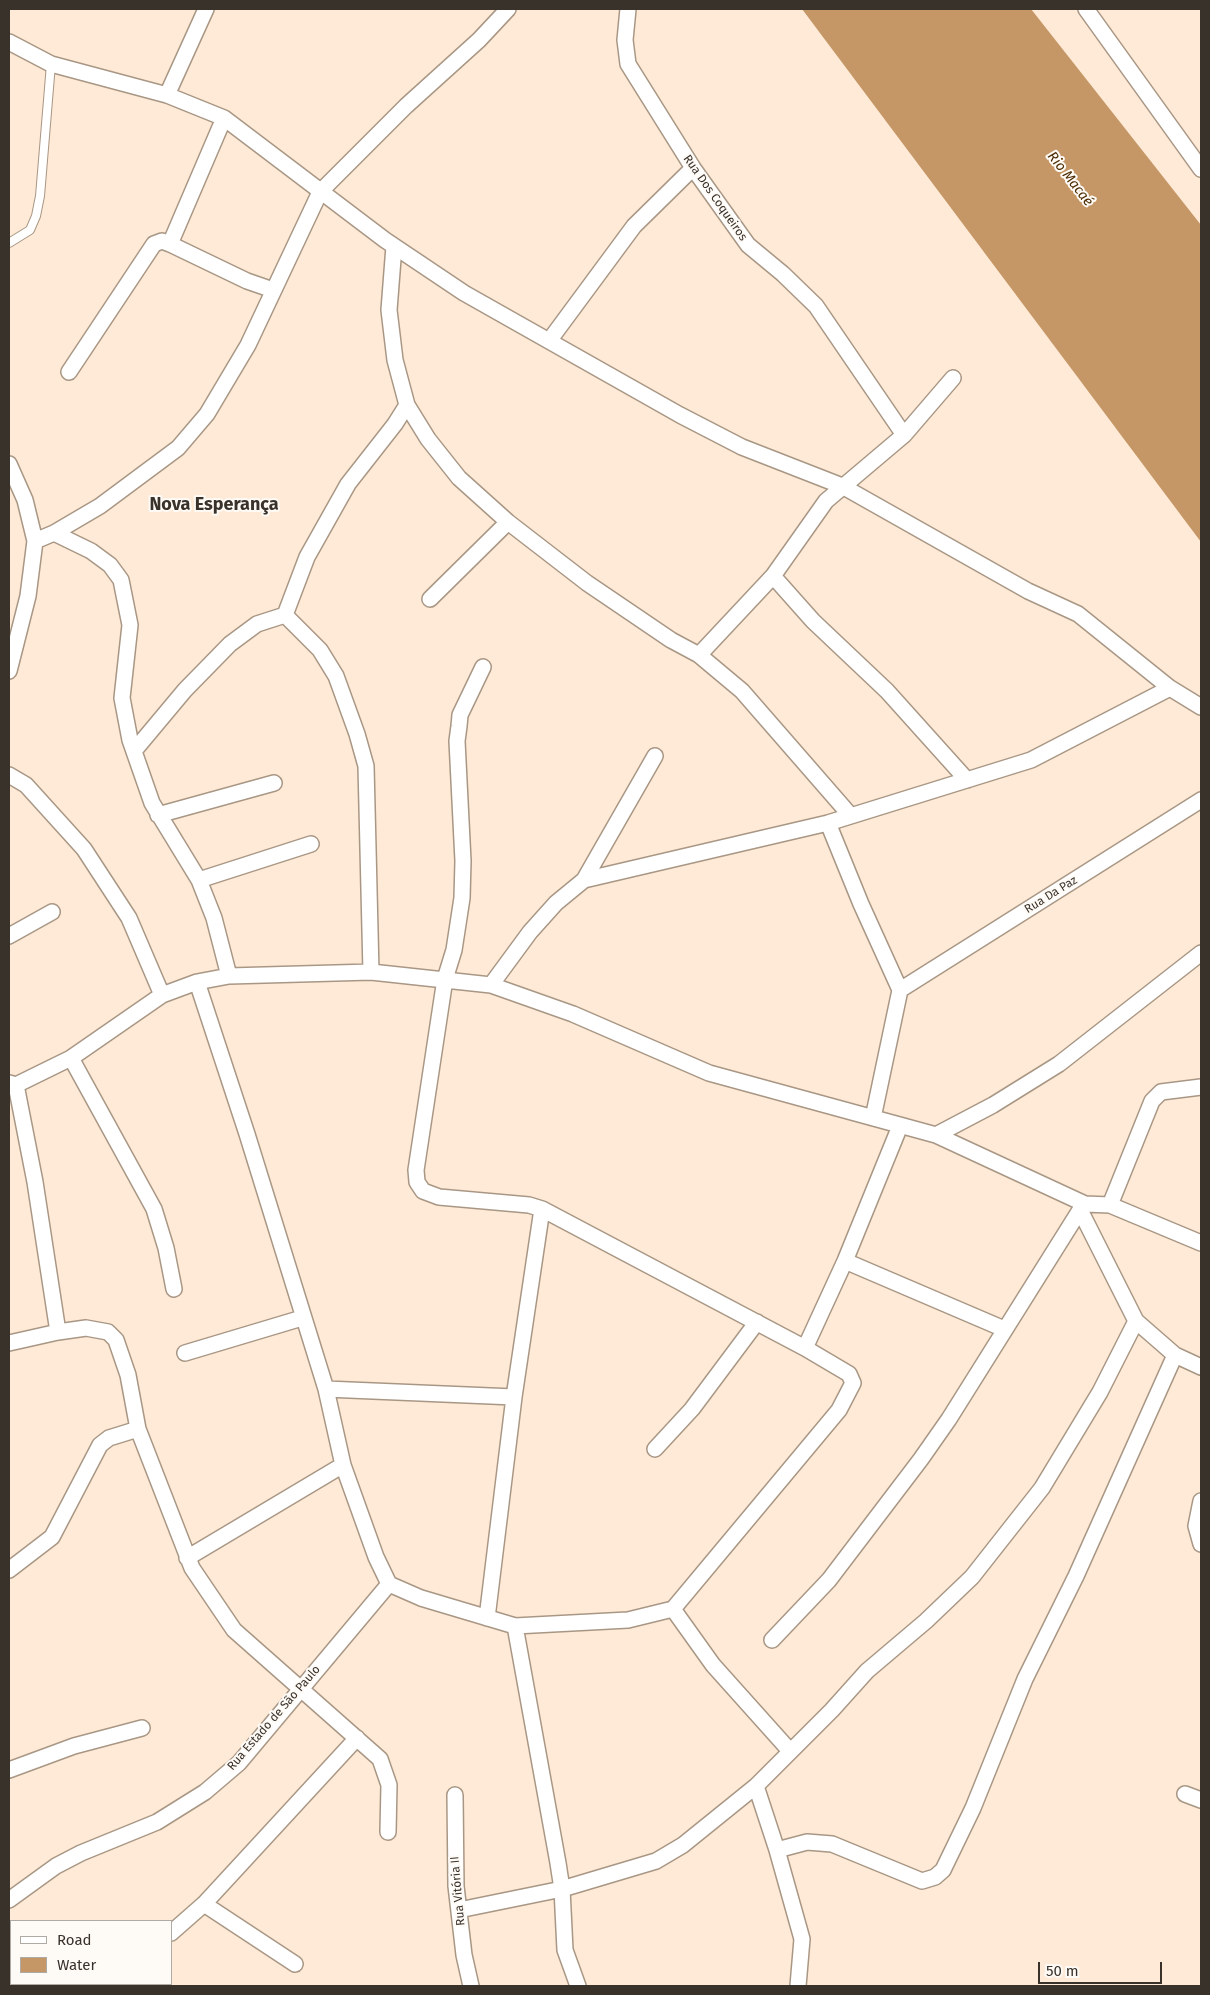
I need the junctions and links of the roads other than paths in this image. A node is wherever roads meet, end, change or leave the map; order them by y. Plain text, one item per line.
1 (206, 9) edge
2 (508, 9) edge
3 (628, 9) edge
4 (1086, 9) edge
5 (9, 42) edge
6 (51, 64) junction
7 (167, 95) junction
8 (224, 118) junction
9 (693, 168) junction
10 (1201, 169) edge
11 (320, 192) junction
12 (9, 243) edge
13 (170, 244) junction
14 (394, 246) junction
15 (273, 290) junction
16 (549, 341) junction
17 (68, 372) dead end
18 (953, 378) dead end
19 (407, 405) junction
20 (904, 435) junction
21 (9, 464) edge
22 (842, 486) junction
23 (508, 522) junction
24 (54, 533) junction
25 (34, 541) junction
26 (773, 576) junction
27 (430, 599) dead end
28 (285, 615) junction
29 (699, 655) junction
30 (483, 667) dead end
31 (9, 671) edge
32 (1170, 688) junction
33 (1201, 707) edge
34 (134, 752) junction
35 (655, 756) dead end
36 (9, 774) edge
37 (966, 780) junction
38 (274, 783) dead end
39 (1201, 800) edge
40 (158, 815) junction
41 (850, 815) junction
42 (828, 823) junction
43 (312, 844) dead end
44 (198, 880) junction
45 (584, 880) junction
46 (52, 912) dead end
47 (9, 936) edge
48 (1201, 953) edge
49 (371, 972) junction
50 (229, 976) junction
51 (445, 979) junction
52 (197, 982) junction
53 (491, 985) junction
54 (900, 990) junction
55 (162, 995) junction
56 (71, 1058) junction
57 (12, 1084) edge
58 (1201, 1087) edge
59 (873, 1118) junction
60 (900, 1126) junction
61 (936, 1135) junction
62 (1110, 1205) junction
63 (1082, 1207) junction
64 (542, 1210) junction
65 (1201, 1243) edge
66 (845, 1261) junction
67 (174, 1289) dead end
68 (302, 1318) junction
69 (1136, 1321) junction
70 (757, 1322) junction
71 (1004, 1329) junction
72 (58, 1332) junction
73 (9, 1344) edge
74 (805, 1348) junction
75 (185, 1353) dead end
76 (1175, 1355) junction
77 (1201, 1367) edge
78 (326, 1389) junction
79 (514, 1397) junction
80 (138, 1429) junction
81 (655, 1449) dead end
82 (343, 1465) junction
83 (1201, 1501) edge
84 (1201, 1544) edge
85 (187, 1558) junction
86 (9, 1570) edge
87 (389, 1584) junction
88 (673, 1609) junction
89 (487, 1618) junction
90 (515, 1626) junction
91 (772, 1640) dead end
92 (299, 1689) junction
93 (142, 1728) dead end
94 (357, 1738) junction
95 (790, 1751) junction
96 (9, 1770) edge
97 (756, 1786) junction
98 (1185, 1794) dead end
99 (455, 1795) dead end
100 (1201, 1800) edge
101 (388, 1832) dead end
102 (777, 1850) junction
103 (562, 1889) junction
104 (9, 1900) edge
105 (204, 1904) junction
106 (459, 1910) junction
107 (172, 1932) edge
108 (294, 1964) dead end
109 (471, 1986) edge
110 (578, 1986) edge
111 (798, 1986) edge

1 - 7 street
2 - 11 street
3 - 9 street, Rua Dos Coqueiros
4 - 10 street
5 - 6 street
6 - 7 street
6 - 12 lane
7 - 8 street
8 - 11 street
8 - 13 street
9 - 16 street
9 - 20 street, Rua Dos Coqueiros
11 - 14 street
11 - 15 street
13 - 15 street
13 - 17 street
14 - 16 street
14 - 19 street
15 - 24 street
16 - 22 street
18 - 20 street
19 - 23 street
19 - 28 street
20 - 22 street
21 - 25 street
22 - 26 street
22 - 32 street
23 - 27 street
23 - 29 street
24 - 25 street
24 - 34 street
25 - 31 street
26 - 29 street
26 - 37 street
28 - 34 street
28 - 49 street
29 - 41 street
30 - 51 street
32 - 33 street
32 - 37 street
34 - 40 street
35 - 45 street
36 - 55 street
37 - 41 street
38 - 40 street
39 - 54 street, Rua Da Paz
40 - 44 street
41 - 42 street
42 - 45 street
42 - 54 street
43 - 44 street
44 - 50 street
45 - 53 street
46 - 47 street
48 - 61 street
49 - 50 street
49 - 51 street
50 - 52 street
51 - 53 street
51 - 64 street
52 - 55 street
52 - 68 street
53 - 59 street
54 - 59 street
55 - 56 street
56 - 57 street
56 - 67 street
57 - 72 street
58 - 62 street
59 - 60 street
60 - 61 street
60 - 66 street
61 - 63 street
62 - 63 street
62 - 65 street
63 - 69 street
63 - 71 street
64 - 70 street
64 - 79 street
66 - 71 street
66 - 74 street
68 - 75 street
68 - 78 street
69 - 76 street
69 - 95 street
70 - 74 street
70 - 81 street
71 - 91 street
72 - 73 street
72 - 80 street
74 - 88 street
76 - 77 street
76 - 102 street
78 - 79 street
78 - 82 street
79 - 89 street
80 - 85 street
80 - 86 street
82 - 85 street
82 - 87 street
83 - 84 street
85 - 92 street
87 - 89 street
87 - 92 street, Rua Estado de São Paulo
88 - 90 street
88 - 95 street
89 - 90 street
90 - 103 street
92 - 94 street
92 - 104 street, Rua Estado de São Paulo
93 - 96 street
94 - 101 street
94 - 105 street
95 - 97 street
97 - 102 street
97 - 103 street
98 - 100 street
99 - 106 street, Rua Vitória II
102 - 111 street
103 - 106 street
103 - 110 street
105 - 107 street
105 - 108 street
106 - 109 street, Rua Vitória II

